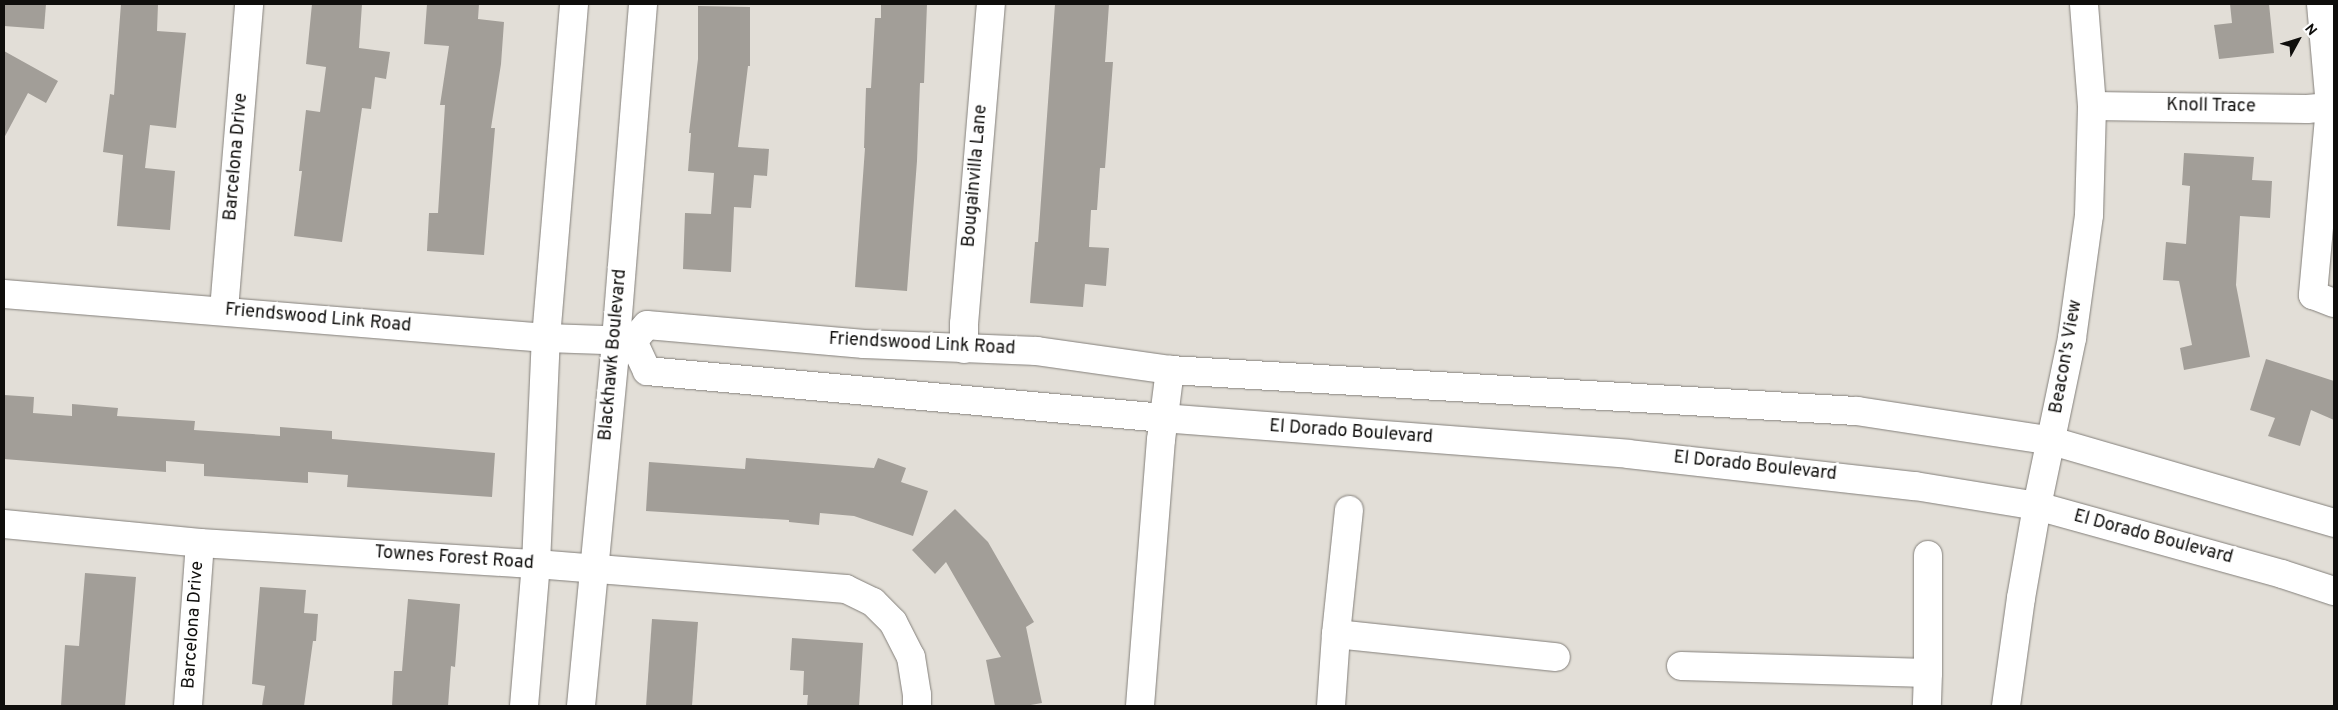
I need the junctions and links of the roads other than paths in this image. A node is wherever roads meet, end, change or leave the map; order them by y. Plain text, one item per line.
1 (250, 4) edge
2 (574, 4) edge
3 (642, 4) edge
4 (991, 4) edge
5 (2084, 4) edge
6 (2321, 4) edge
7 (2092, 106) junction
8 (2330, 106) junction
9 (4, 294) edge
10 (2324, 299) edge
11 (224, 310) junction
12 (546, 338) junction
13 (625, 341) junction
14 (964, 349) junction
15 (1170, 370) junction
16 (1163, 418) junction
17 (2052, 441) junction
18 (2037, 506) junction
19 (1349, 510) dead end
20 (4, 524) edge
21 (2334, 524) edge
22 (200, 543) junction
23 (1928, 556) dead end
24 (536, 564) junction
25 (594, 568) junction
26 (2334, 591) edge
27 (1336, 634) junction
28 (1556, 658) dead end
29 (1681, 666) dead end
30 (1928, 673) junction
31 (188, 706) edge
32 (524, 706) edge
33 (582, 706) edge
34 (917, 706) edge
35 (1140, 706) edge
36 (1331, 706) edge
37 (1927, 706) edge
38 (2006, 706) edge

1 - 11 main road, Barcelona Drive
2 - 12 main road
3 - 13 main road, Blackhawk Boulevard
4 - 14 main road, Bougainvilla Lane
5 - 7 main road, Beacon's View
6 - 8 main road
7 - 8 main road, Knoll Trace
7 - 17 main road, Beacon's View
8 - 10 main road
9 - 11 main road, Friendswood Link Road
11 - 12 main road, Friendswood Link Road
12 - 13 main road, Friendswood Link Road
12 - 24 main road
13 - 14 main road, Friendswood Link Road
13 - 16 main road
13 - 25 main road, Blackhawk Boulevard
14 - 15 main road, Friendswood Link Road
15 - 16 main road
15 - 17 main road
16 - 18 main road, El Dorado Boulevard
16 - 35 main road
17 - 18 main road, Beacon's View
17 - 21 main road
18 - 26 main road, El Dorado Boulevard
18 - 38 main road, Beacon's View
19 - 27 main road
20 - 22 main road, Townes Forest Road
22 - 24 main road, Townes Forest Road
22 - 31 main road, Barcelona Drive
23 - 30 main road
24 - 25 main road, Townes Forest Road
24 - 32 main road
25 - 33 main road, Blackhawk Boulevard
25 - 34 main road, Townes Forest Road
27 - 28 main road
27 - 36 main road
29 - 30 main road
30 - 37 main road

